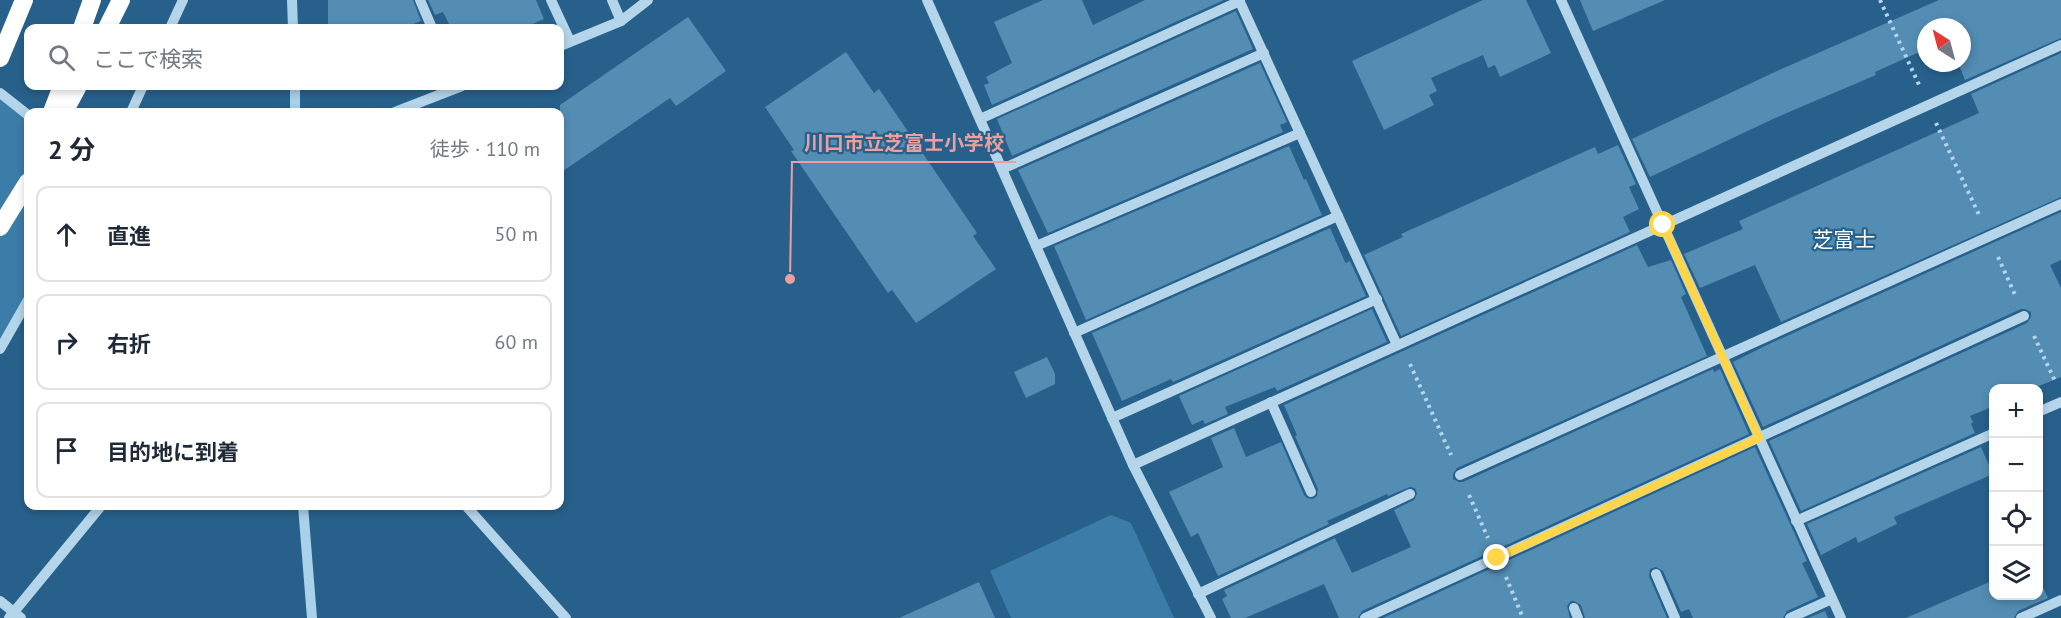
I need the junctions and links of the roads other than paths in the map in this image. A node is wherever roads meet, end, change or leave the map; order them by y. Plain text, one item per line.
1 (24, 0) edge
2 (92, 0) edge
3 (121, 0) edge
4 (183, 0) edge
5 (420, 0) edge
6 (551, 0) edge
7 (612, 0) edge
8 (648, 0) edge
9 (927, 0) edge
10 (1561, 0) edge
11 (1240, 1) edge
12 (621, 21) junction
13 (83, 24) edge
14 (109, 24) edge
15 (172, 24) edge
16 (430, 24) edge
17 (559, 24) edge
18 (565, 44) edge
19 (2061, 45) edge
20 (1264, 53) junction
21 (0, 58) edge
22 (60, 90) edge
23 (76, 90) edge
24 (141, 90) edge
25 (449, 90) edge
26 (0, 93) edge
27 (54, 108) edge
28 (66, 108) edge
29 (133, 108) edge
30 (405, 108) edge
31 (24, 112) edge
32 (980, 118) junction
33 (1300, 133) junction
34 (1002, 169) junction
35 (24, 189) edge
36 (2061, 204) edge
37 (1338, 216) junction
38 (1663, 225) junction
39 (0, 227) edge
40 (1036, 246) junction
41 (1377, 299) junction
42 (24, 307) edge
43 (2024, 316) road end
44 (1074, 333) junction
45 (1397, 345) junction
46 (0, 349) edge
47 (1722, 356) junction
48 (1271, 402) junction
49 (2061, 402) edge
50 (2043, 410) edge
51 (1112, 418) junction
52 (1989, 435) edge
53 (1759, 438) junction
54 (1133, 465) junction
55 (1460, 475) dead end
56 (1311, 492) dead end
57 (1410, 494) dead end
58 (98, 510) edge
59 (470, 510) edge
60 (1796, 521) junction
61 (1656, 574) dead end
62 (1198, 594) junction
63 (1833, 599) junction
64 (2061, 600) edge
65 (0, 601) edge
66 (15, 616) edge
67 (566, 618) edge
68 (1211, 618) edge
69 (1365, 618) edge
70 (1676, 618) edge
71 (1790, 618) edge
72 (1841, 618) edge
73 (2021, 618) edge

1 - 21 highway
2 - 13 highway
3 - 14 highway
4 - 15 street
5 - 16 street
6 - 17 street
7 - 12 street
8 - 12 street
9 - 32 street
10 - 38 street
11 - 20 street
11 - 32 street
12 - 18 street
19 - 38 street
20 - 33 street
20 - 34 street
22 - 27 highway
23 - 28 highway
24 - 29 street
25 - 30 street
26 - 31 street
32 - 34 street
33 - 37 street
33 - 40 street
34 - 40 street
35 - 39 highway
36 - 47 street
37 - 41 street
37 - 44 street
38 - 45 street
38 - 47 street
40 - 44 street
41 - 45 street
41 - 51 street
42 - 46 street
43 - 53 street
44 - 51 street
45 - 48 street
47 - 53 street
47 - 55 street
48 - 54 street
48 - 56 street
49 - 50 street
51 - 54 street
52 - 60 street
53 - 60 street
53 - 69 street
54 - 62 street
57 - 62 street
58 - 66 street
59 - 67 street
60 - 63 street
61 - 70 street
62 - 68 street
63 - 71 street
63 - 72 street
64 - 73 street
65 - 66 street

